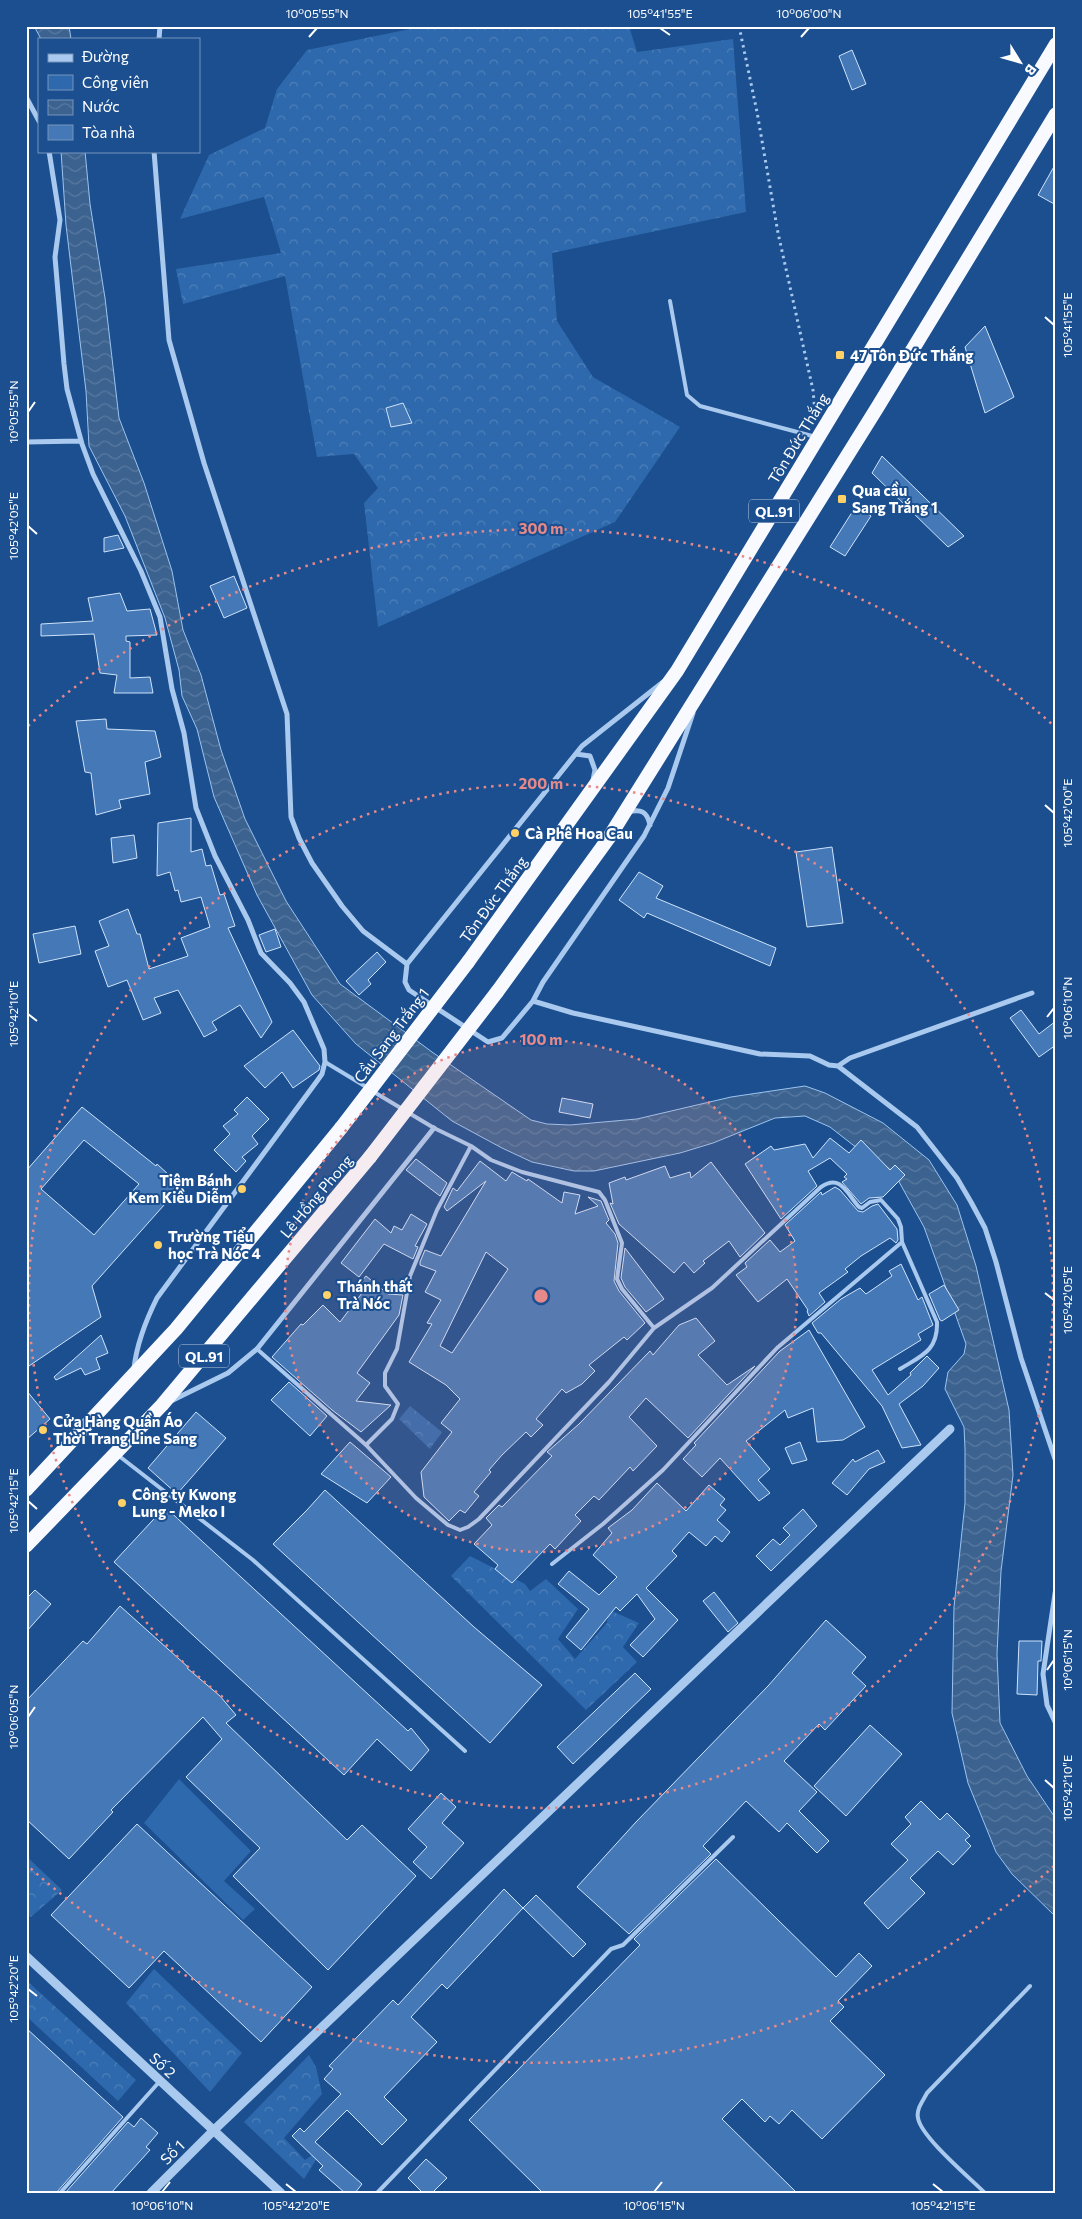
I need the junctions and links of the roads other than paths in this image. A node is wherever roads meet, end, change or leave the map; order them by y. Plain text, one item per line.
1 (1056, 44) edge
2 (26, 97) edge
3 (1055, 116) edge
4 (38, 118) edge
5 (49, 152) edge
6 (154, 152) edge
7 (670, 301) dead end
8 (818, 437) junction
9 (81, 441) junction
10 (26, 442) edge
11 (677, 671) junction
12 (699, 696) junction
13 (576, 754) junction
14 (591, 791) junction
15 (625, 813) junction
16 (650, 825) junction
17 (468, 962) joint
18 (406, 964) junction
19 (1032, 993) dead end
20 (533, 1001) junction
21 (325, 1062) junction
22 (838, 1066) junction
23 (341, 1128) joint
24 (434, 1128) junction
25 (471, 1146) junction
26 (902, 1242) junction
27 (654, 1328) junction
28 (257, 1349) junction
29 (900, 1369) dead end
30 (134, 1375) junction
31 (162, 1405) junction
32 (950, 1429) dead end
33 (366, 1445) junction
34 (115, 1452) junction
35 (1056, 1462) edge
36 (26, 1490) edge
37 (26, 1546) edge
38 (552, 1564) dead end
39 (1056, 1587) edge
40 (1056, 1724) edge
41 (465, 1751) dead end
42 (733, 1837) dead end
43 (26, 1956) edge
44 (1030, 1986) dead end
45 (160, 2081) junction
46 (212, 2131) junction
47 (60, 2193) edge
48 (150, 2193) edge
49 (281, 2193) edge
50 (377, 2193) edge
51 (985, 2193) edge

1 - 8 highway, Tôn Đức Thắng / QL.91
2 - 4 street
3 - 12 highway, QL.91
5 - 9 street
6 - 18 street
7 - 8 lane
8 - 11 highway, Tôn Đức Thắng / QL.91
9 - 10 street
9 - 21 street
11 - 13 street
11 - 14 highway, Tôn Đức Thắng / QL.91
12 - 15 highway, QL.91
12 - 16 street
13 - 14 street
13 - 18 street
14 - 17 highway, Tôn Đức Thắng / QL.91
15 - 16 street
15 - 31 highway, Lê Hồng Phong / QL.91, bridge
16 - 20 street
17 - 23 highway, Cầu Sang Trắng 1 / QL.91, bridge
18 - 20 street
19 - 22 street
20 - 22 street
21 - 24 lane
21 - 30 street
22 - 35 street
23 - 30 highway, Lê Hồng Phong / QL.91
24 - 25 lane
24 - 28 street
25 - 27 lane
25 - 33 lane
26 - 27 lane
26 - 29 lane
26 - 38 lane
27 - 33 lane
28 - 31 street
28 - 33 lane
30 - 36 highway, Lê Hồng Phong / QL.91
31 - 34 highway, Lê Hồng Phong / QL.91
32 - 46 street, Số 1
34 - 37 highway, Lê Hồng Phong / QL.91
34 - 41 lane
39 - 40 street
42 - 50 lane
43 - 45 street, Số 2
44 - 51 lane
45 - 46 street, Số 2
45 - 47 lane
46 - 48 street, Số 1
46 - 49 street, Số 2

